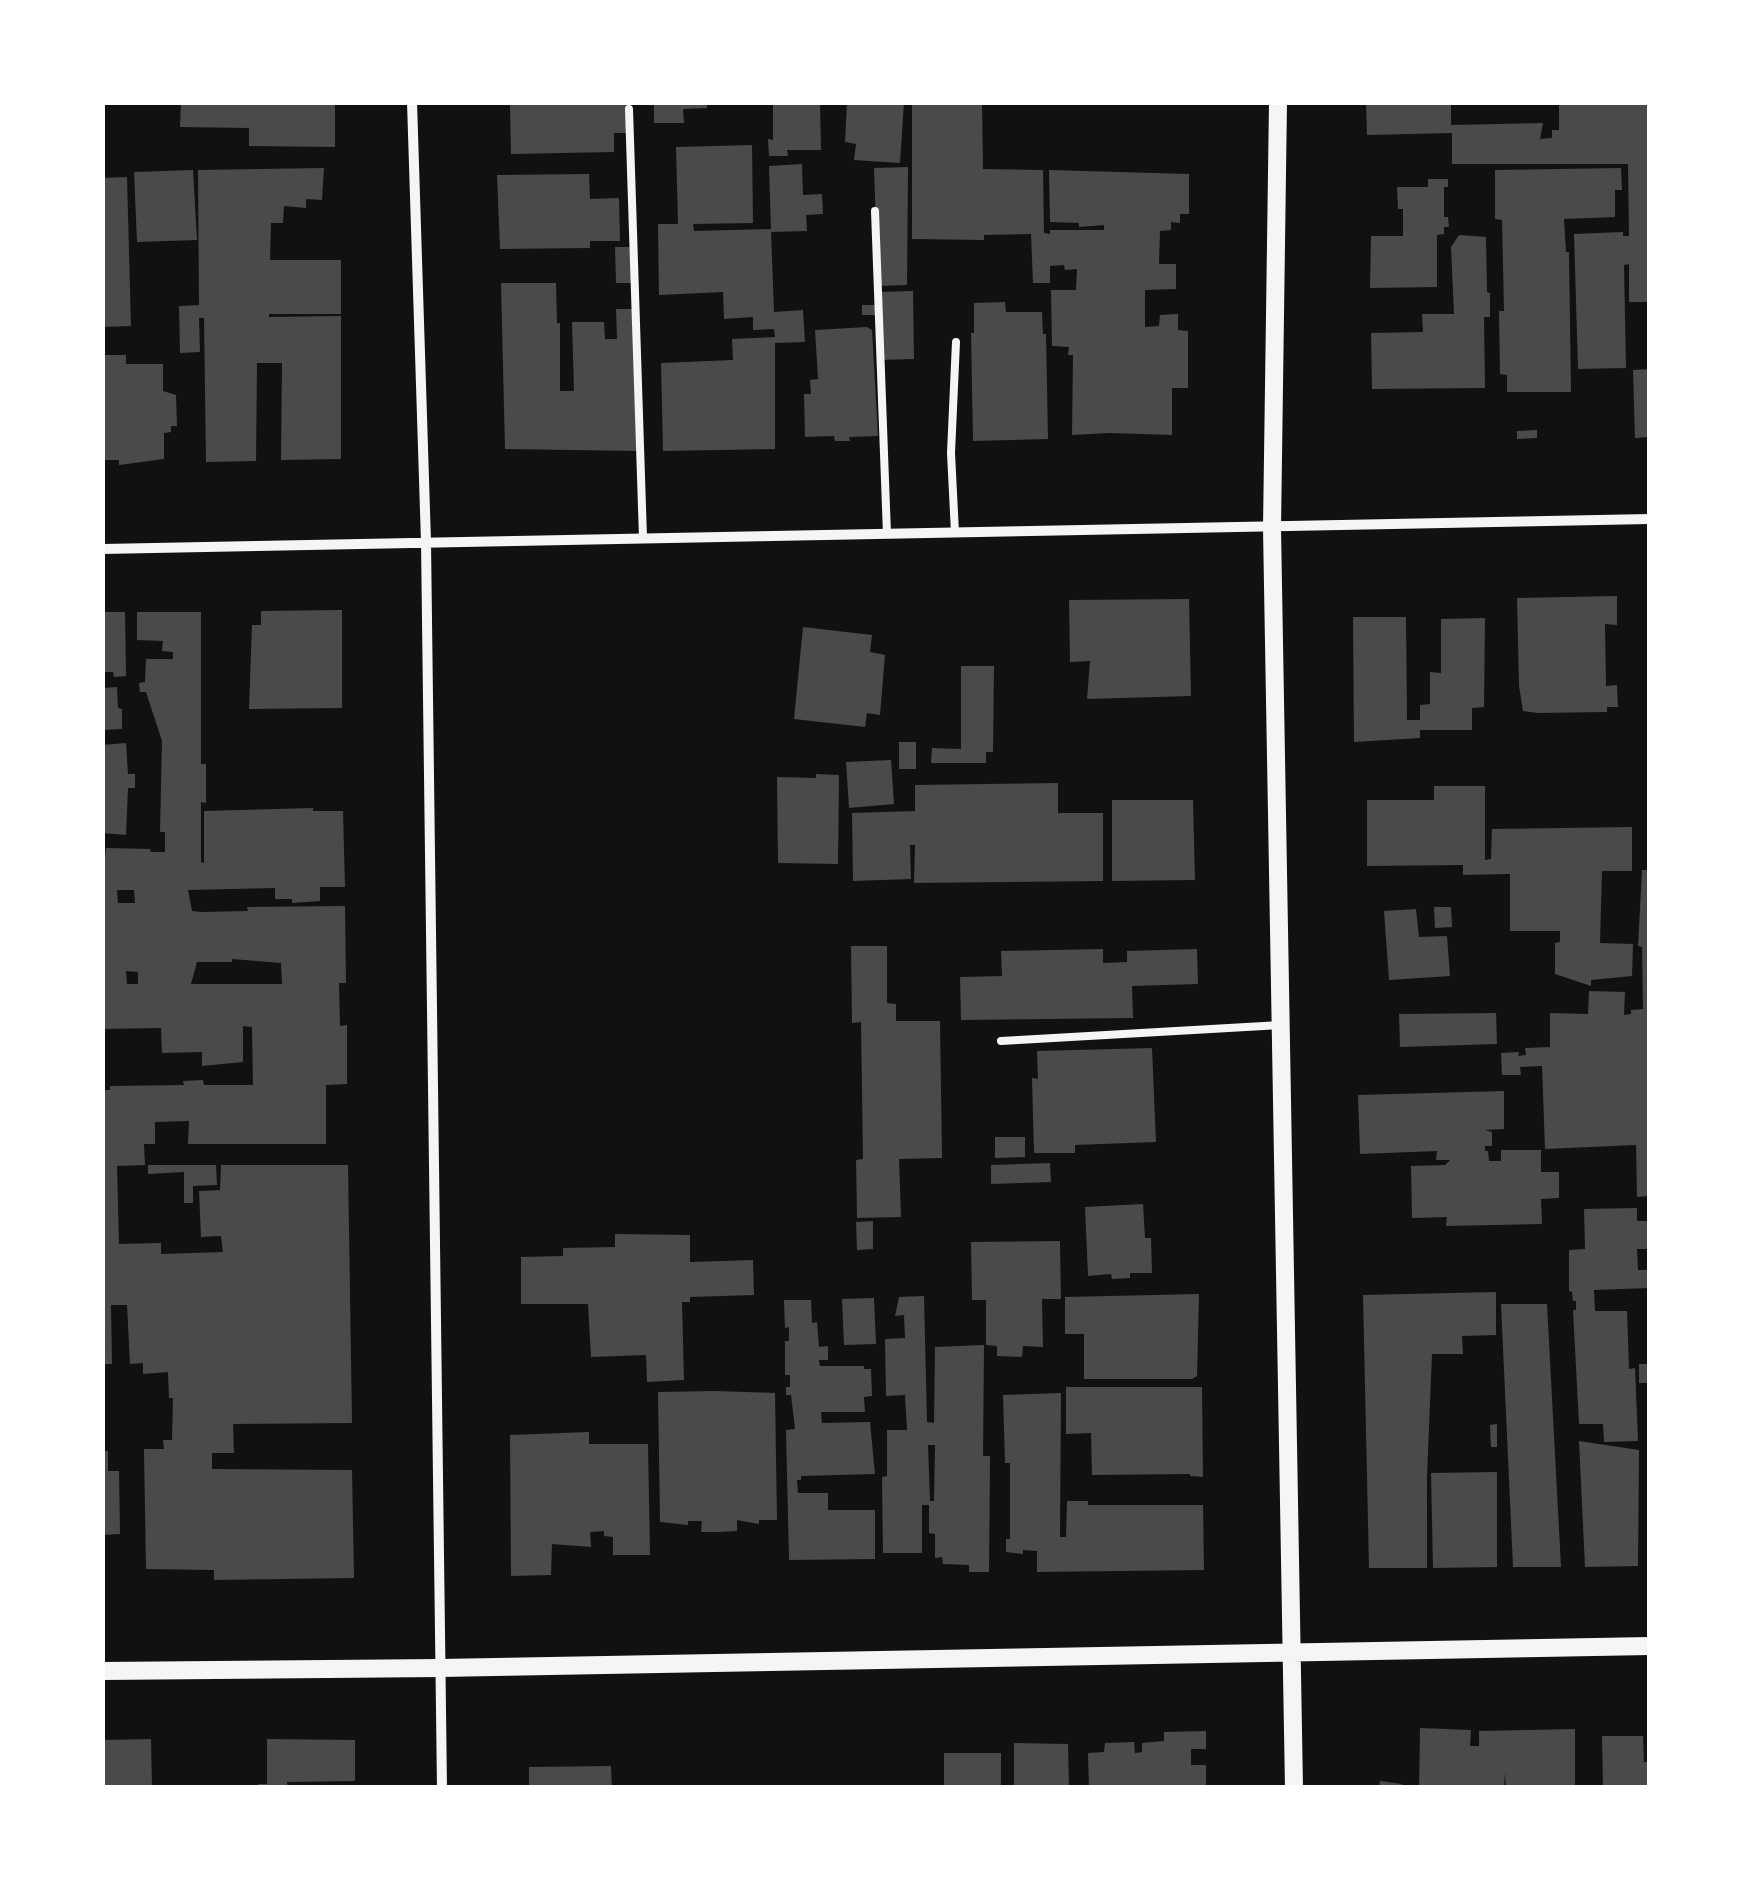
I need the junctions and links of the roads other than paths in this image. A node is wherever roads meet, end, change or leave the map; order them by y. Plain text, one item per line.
1 (412, 102) edge
2 (1278, 102) edge
3 (629, 109) dead end
4 (875, 211) dead end
5 (956, 342) dead end
6 (1650, 520) edge
7 (1272, 528) junction
8 (955, 533) junction
9 (887, 534) junction
10 (643, 538) junction
11 (426, 542) junction
12 (102, 549) edge
13 (1282, 1025) junction
14 (1001, 1041) dead end
15 (1650, 1646) edge
16 (1294, 1650) junction
17 (440, 1668) junction
18 (102, 1671) edge
19 (1296, 1786) edge
20 (442, 1788) edge

1 - 11 street
2 - 7 street
3 - 10 lane
4 - 9 lane
5 - 8 lane
6 - 7 street
7 - 8 street
7 - 13 street
8 - 9 street
9 - 10 street
10 - 11 street
11 - 12 street
11 - 17 street
13 - 14 lane
13 - 16 street
15 - 16 street
16 - 17 street
16 - 19 street
17 - 18 street
17 - 20 street

